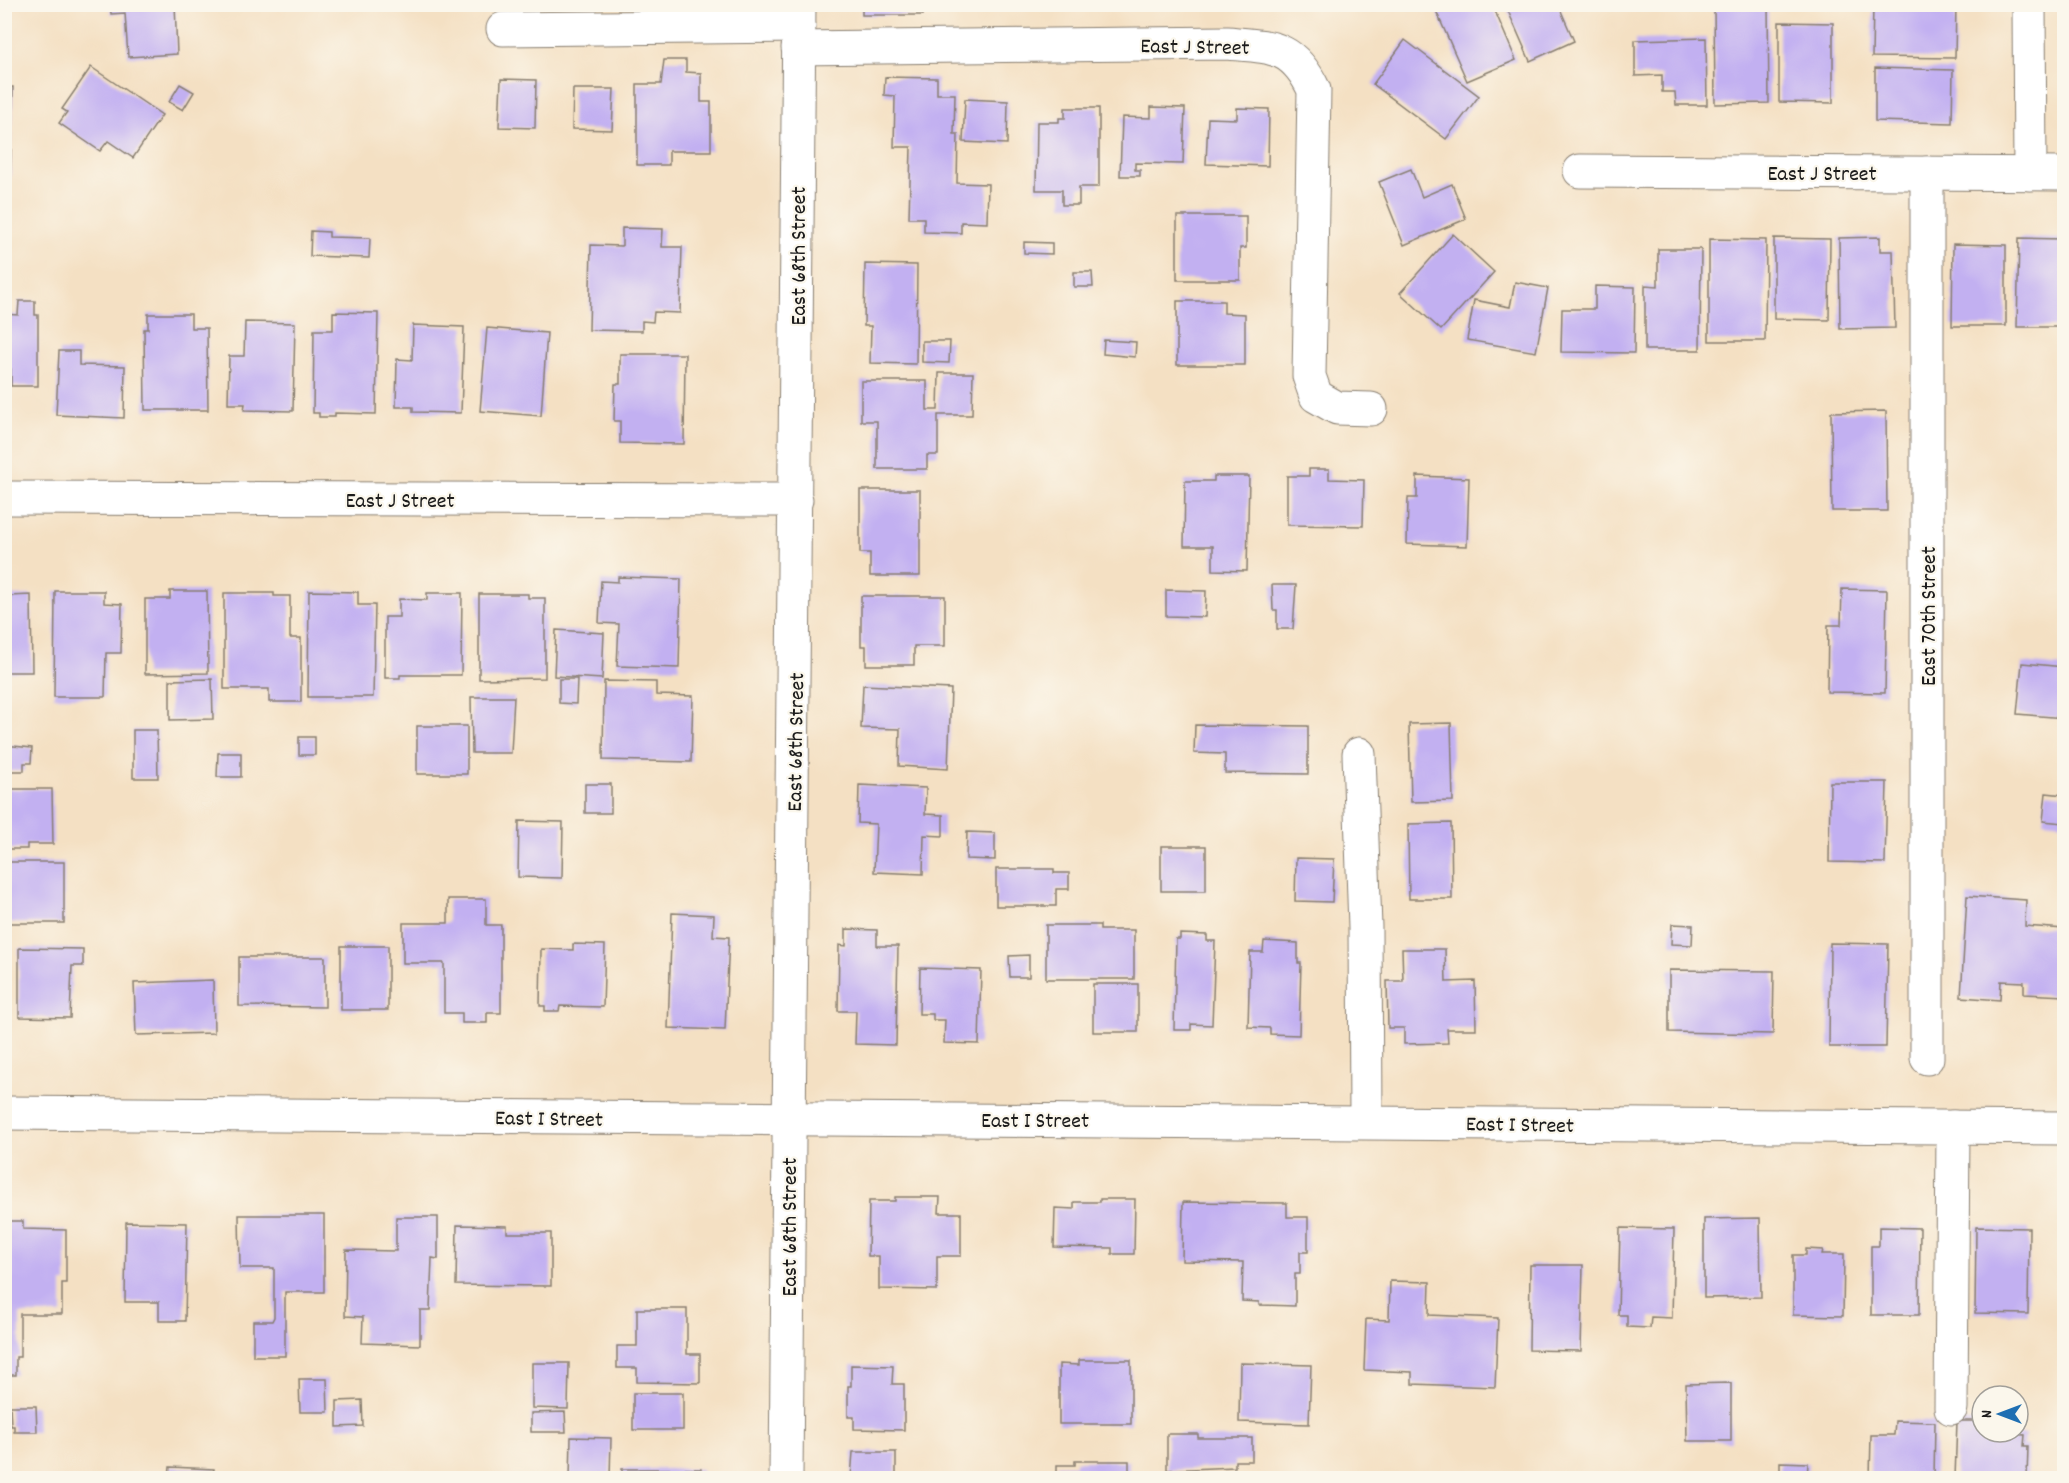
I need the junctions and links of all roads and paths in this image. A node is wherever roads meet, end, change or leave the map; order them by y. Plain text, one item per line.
1 (2029, 4) edge
2 (799, 26) edge
3 (503, 29) dead end
4 (1580, 171) dead end
5 (1927, 173) junction
6 (2030, 174) junction
7 (2064, 174) edge
8 (1371, 409) dead end
9 (4, 498) edge
10 (796, 501) junction
11 (1359, 754) dead end
12 (1927, 1058) dead end
13 (4, 1113) edge
14 (789, 1119) junction
15 (1366, 1121) junction
16 (1953, 1127) junction
17 (2064, 1128) edge
18 (1951, 1408) dead end
19 (786, 1479) edge

1 - 6 street
2 - 3 street, East J Street
2 - 8 street, East J Street
2 - 10 street, East 68th Street
4 - 5 street, East J Street
5 - 6 street, East J Street
5 - 12 street, East 70th Street
6 - 7 street, East J Street
9 - 10 street, East J Street
10 - 14 street, East 68th Street
11 - 15 street
13 - 14 street, East I Street
14 - 15 street, East I Street
14 - 19 street, East 68th Street
15 - 16 street, East I Street
16 - 17 street, East I Street
16 - 18 street

